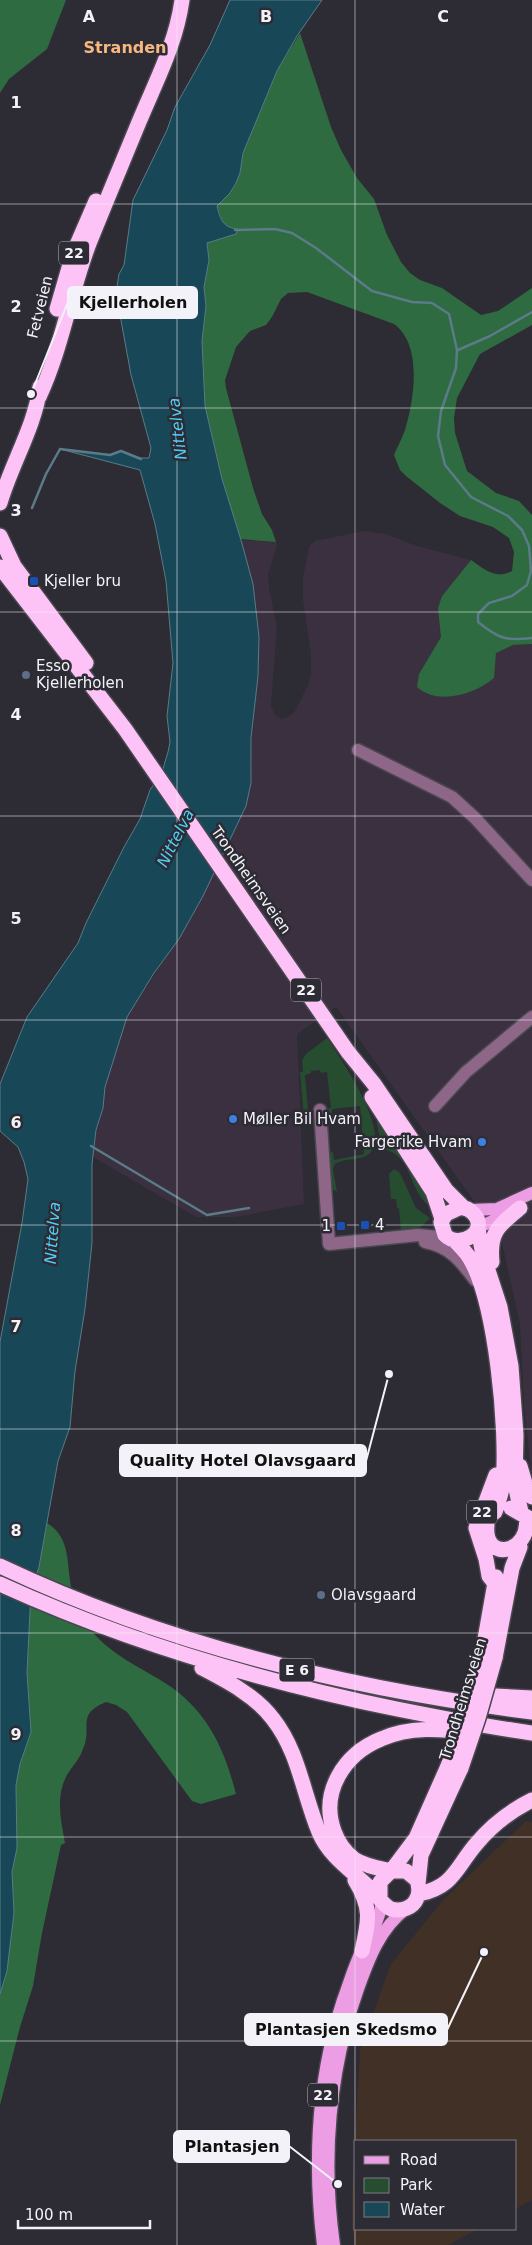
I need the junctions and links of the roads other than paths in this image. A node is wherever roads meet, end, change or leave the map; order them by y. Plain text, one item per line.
1 (182, 0) edge
2 (16, 455) junction
3 (0, 476) edge
4 (0, 503) edge
5 (0, 536) edge
6 (0, 567) edge
7 (125, 729) junction
8 (358, 750) dead end
9 (532, 880) edge
10 (532, 1017) edge
11 (348, 1052) junction
12 (435, 1106) dead end
13 (324, 1117) dead end
14 (532, 1193) edge
15 (526, 1206) edge
16 (466, 1209) junction
17 (441, 1220) junction
18 (478, 1228) junction
19 (412, 1236) junction
20 (451, 1239) junction
21 (488, 1289) junction
22 (504, 1436) junction
23 (516, 1450) junction
24 (532, 1497) edge
25 (495, 1512) junction
26 (526, 1516) edge
27 (492, 1544) junction
28 (525, 1545) edge
29 (0, 1566) edge
30 (0, 1584) edge
31 (496, 1585) junction
32 (158, 1647) junction
33 (489, 1657) junction
34 (382, 1688) junction
35 (532, 1698) edge
36 (532, 1712) edge
37 (525, 1732) edge
38 (455, 1767) junction
39 (532, 1800) edge
40 (350, 1870) junction
41 (391, 1870) junction
42 (418, 1889) junction
43 (381, 1900) junction
44 (407, 1908) junction
45 (362, 1951) junction
46 (324, 2245) edge
47 (334, 2245) edge

1 - 2 highway, Fetveien / 22
2 - 3 highway, Fetveien / 22
2 - 4 highway, Fetveien / 22
5 - 7 highway, Trondheimsveien / 22
6 - 7 highway, Trondheimsveien / 22
7 - 11 highway, Trondheimsveien / 22
8 - 9 street
10 - 12 street
11 - 16 highway, Trondheimsveien / 22
11 - 17 highway, Trondheimsveien / 22
13 - 19 street
14 - 16 main road
15 - 18 main road
15 - 21 highway, 22
16 - 17 highway
16 - 18 highway, 22
17 - 19 street
17 - 20 highway, 22
18 - 20 highway
18 - 21 highway, 22
19 - 20 street
19 - 21 street
20 - 21 highway, 22
21 - 22 highway, 22
21 - 23 highway, 22
22 - 25 highway, 22
22 - 31 highway, 22
23 - 24 highway
23 - 26 highway, 22
25 - 26 highway, 22
25 - 27 highway, 22
26 - 28 highway, 22
27 - 28 highway, 22
27 - 31 highway, Trondheimsveien / 22
28 - 33 highway, Trondheimsveien / 22
29 - 34 highway, E 6
30 - 32 highway, E 6
31 - 33 highway, Trondheimsveien / 22
32 - 37 highway, E 6
32 - 40 highway
33 - 38 highway, Trondheimsveien / 22, bridge
34 - 35 highway
34 - 36 highway, E 6
37 - 41 highway
38 - 41 highway, Trondheimsveien / 22
38 - 42 highway, Trondheimsveien / 22
39 - 42 highway
40 - 43 highway
40 - 45 highway
41 - 42 highway
41 - 43 highway, 22
42 - 44 highway, 22
43 - 44 highway
43 - 45 main road, 22
44 - 47 main road, 22
45 - 46 main road, 22

